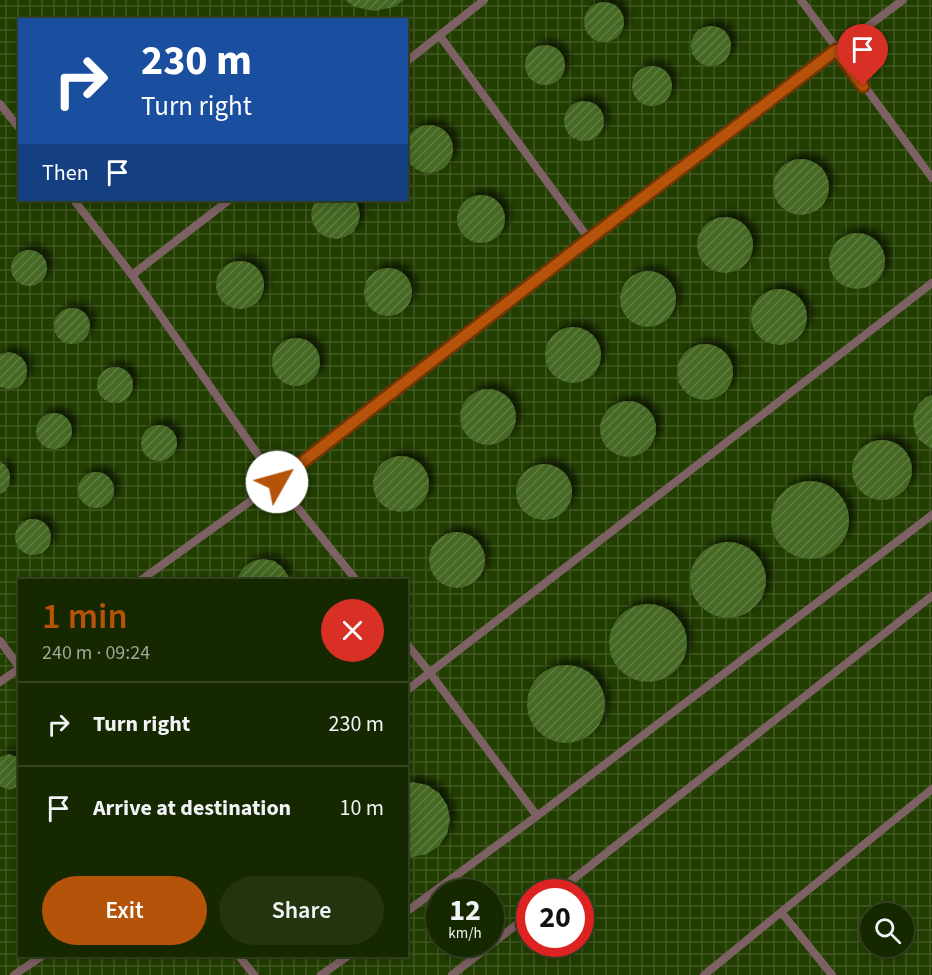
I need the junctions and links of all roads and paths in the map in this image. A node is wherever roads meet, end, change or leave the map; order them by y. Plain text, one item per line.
1 (484, 0) edge
2 (801, 0) edge
3 (903, 0) edge
4 (440, 36) junction
5 (836, 50) junction
6 (408, 60) edge
7 (0, 104) edge
8 (18, 126) edge
9 (932, 178) edge
10 (75, 201) edge
11 (228, 201) edge
12 (589, 239) junction
13 (132, 275) junction
14 (932, 283) edge
15 (277, 482) junction
16 (932, 515) edge
17 (142, 579) edge
18 (355, 579) edge
19 (932, 596) edge
20 (0, 641) edge
21 (408, 646) edge
22 (18, 665) edge
23 (18, 669) edge
24 (430, 673) junction
25 (0, 682) edge
26 (408, 689) edge
27 (932, 789) edge
28 (537, 816) junction
29 (573, 879) edge
30 (408, 911) edge
31 (782, 913) junction
32 (516, 925) edge
33 (41, 957) edge
34 (240, 957) edge
35 (347, 957) edge
36 (14, 975) edge
37 (254, 975) edge
38 (321, 975) edge
39 (452, 975) edge
40 (704, 975) edge
41 (832, 975) edge

1 - 4 lane
2 - 5 lane
3 - 5 lane
4 - 6 lane
4 - 12 lane
5 - 9 lane
5 - 12 lane
7 - 8 lane
10 - 13 lane
11 - 13 lane
12 - 15 lane
13 - 15 lane
14 - 24 lane
15 - 17 lane
15 - 18 lane
16 - 28 lane
19 - 29 lane
20 - 22 lane
21 - 24 lane
23 - 25 lane
24 - 26 lane
24 - 28 lane
27 - 31 lane
28 - 30 lane
31 - 40 lane
31 - 41 lane
32 - 39 lane
33 - 36 lane
34 - 37 lane
35 - 38 lane

